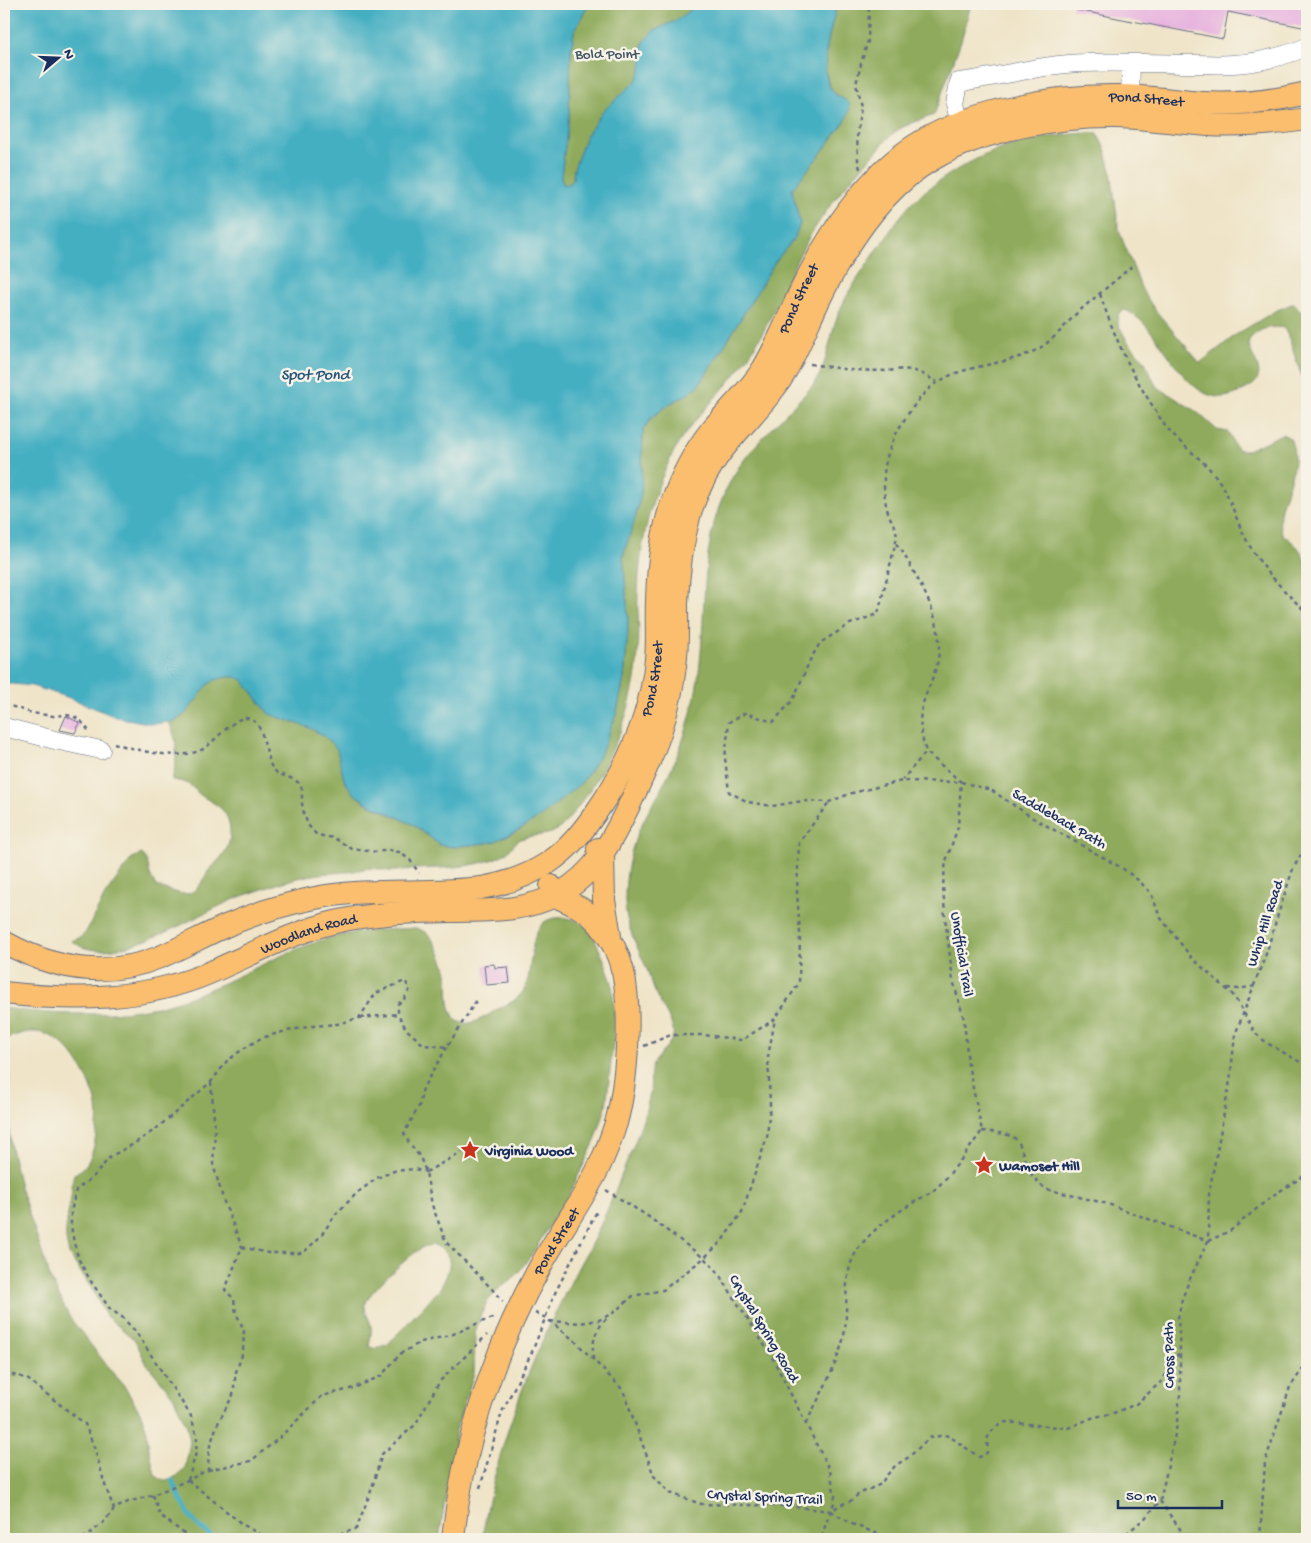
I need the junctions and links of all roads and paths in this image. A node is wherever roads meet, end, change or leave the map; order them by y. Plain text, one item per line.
1 (869, 4) edge
2 (1307, 47) edge
3 (1131, 63) junction
4 (1307, 93) edge
5 (1130, 96) junction
6 (1307, 119) edge
7 (960, 123) junction
8 (869, 186) junction
9 (1132, 266) dead end
10 (1100, 294) junction
11 (791, 362) junction
12 (937, 382) junction
13 (896, 544) junction
14 (1307, 613) edge
15 (4, 704) edge
16 (4, 727) edge
17 (89, 731) dead end
18 (103, 745) joint
19 (926, 752) junction
20 (902, 780) junction
21 (961, 782) junction
22 (829, 802) junction
23 (577, 838) junction
24 (1307, 844) edge
25 (603, 854) junction
26 (550, 861) junction
27 (426, 891) junction
28 (555, 896) junction
29 (4, 942) edge
30 (611, 942) junction
31 (1255, 986) junction
32 (1225, 988) junction
33 (4, 993) edge
34 (476, 1001) dead end
35 (1244, 1010) junction
36 (398, 1014) junction
37 (359, 1018) junction
38 (775, 1019) junction
39 (640, 1046) dead end
40 (447, 1047) junction
41 (1307, 1066) edge
42 (211, 1082) junction
43 (982, 1131) junction
44 (462, 1152) dead end
45 (426, 1172) junction
46 (1307, 1174) edge
47 (592, 1181) junction
48 (1208, 1241) junction
49 (242, 1247) junction
50 (704, 1258) junction
51 (633, 1296) junction
52 (493, 1317) dead end
53 (515, 1317) junction
54 (548, 1320) junction
55 (487, 1334) dead end
56 (1180, 1352) junction
57 (593, 1359) junction
58 (1307, 1363) edge
59 (4, 1373) edge
60 (806, 1423) junction
61 (208, 1470) junction
62 (188, 1480) junction
63 (153, 1495) junction
64 (1160, 1501) junction
65 (114, 1509) junction
66 (831, 1511) junction
67 (83, 1539) edge
68 (191, 1539) edge
69 (272, 1539) edge
70 (324, 1539) edge
71 (453, 1539) edge
72 (823, 1539) edge
73 (890, 1539) edge
74 (1120, 1539) edge
75 (1188, 1539) edge
76 (1260, 1539) edge

1 - 8 path
2 - 3 lane
3 - 5 lane
3 - 7 lane
4 - 5 main road, Pond Street
5 - 7 main road, Pond Street
6 - 11 main road, Pond Street
7 - 8 main road, Pond Street
8 - 23 main road, Pond Street
9 - 10 path
10 - 12 path
10 - 14 path
11 - 12 path
11 - 25 main road, Pond Street
12 - 13 path
13 - 19 path
13 - 22 path
15 - 17 path
16 - 18 lane
18 - 27 path
19 - 20 path
19 - 21 path
20 - 21 path, Saddleback Path
20 - 22 path, Saddleback Path
21 - 32 path, Saddleback Path
21 - 43 path, Unofficial Trail
22 - 38 path
23 - 25 main road
23 - 26 main road, Pond Street
24 - 31 path, Whip Hill Road
25 - 28 main road, Woodland Road
25 - 30 main road, Pond Street
26 - 27 main road, Woodland Road
26 - 28 main road
27 - 29 main road, Woodland Road
28 - 30 main road, Pond Street
28 - 33 main road, Woodland Road
30 - 47 main road, Pond Street
31 - 32 path
31 - 35 path, Whip Hill Road
32 - 35 path, Saddleback Path
34 - 40 path
35 - 41 path, Saddleback Path
35 - 48 path, Cross Path
36 - 37 path
36 - 37 path
36 - 40 path
37 - 42 path
38 - 39 path
38 - 50 path
40 - 45 path
42 - 49 path
42 - 62 path
43 - 48 path
43 - 60 path
44 - 45 path
45 - 49 path
45 - 53 path
46 - 48 path
47 - 50 path, Crystal Spring Road
47 - 53 main road, Pond Street
48 - 56 path, Cross Path
49 - 61 path
50 - 51 path
50 - 60 path, Crystal Spring Road
51 - 54 path
51 - 57 path
52 - 61 path
53 - 54 path, Crystal Spring Trail
53 - 71 main road, Pond Street
54 - 57 path, Crystal Spring Trail
55 - 70 path
56 - 64 path, Cross Path
56 - 66 path, Crystal Spring Trail
57 - 66 path, Crystal Spring Trail
58 - 76 path
59 - 65 path
60 - 66 path, Crystal Spring Road
61 - 62 path
62 - 63 path
62 - 69 path
63 - 65 path
63 - 68 path
64 - 74 path, Cross Path
64 - 75 path
65 - 67 path
66 - 72 path, Crystal Spring Road
66 - 73 path

